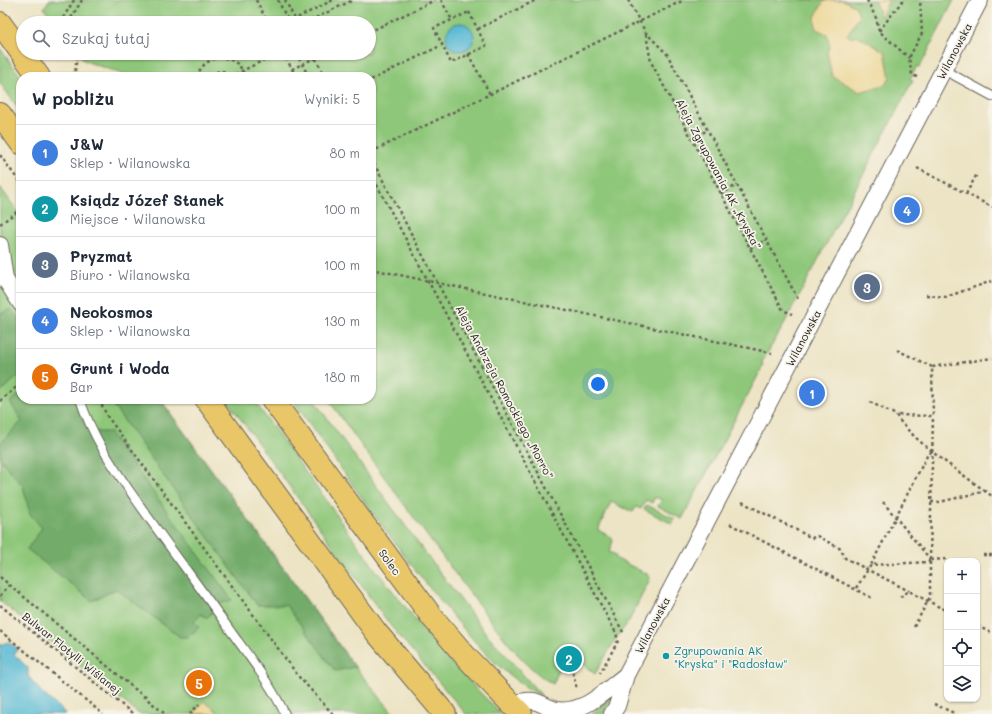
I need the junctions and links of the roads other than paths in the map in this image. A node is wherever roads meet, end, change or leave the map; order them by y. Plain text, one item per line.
1 (980, 0) edge
2 (0, 23) edge
3 (16, 45) edge
4 (27, 60) edge
5 (944, 70) junction
6 (35, 72) edge
7 (992, 96) edge
8 (0, 114) edge
9 (16, 136) edge
10 (0, 245) edge
11 (16, 296) edge
12 (82, 404) edge
13 (210, 404) edge
14 (276, 404) edge
15 (626, 676) junction
16 (516, 709) edge
17 (285, 714) edge
18 (445, 714) edge
19 (612, 714) edge

1 - 5 street, Wilanowska
2 - 3 main road
4 - 6 main road
5 - 7 lane
5 - 15 street, Wilanowska
8 - 9 main road
10 - 11 street
12 - 17 lane
13 - 18 main road
14 - 16 main road, Solec
15 - 16 street, Wilanowska
15 - 19 street, Wilanowska

